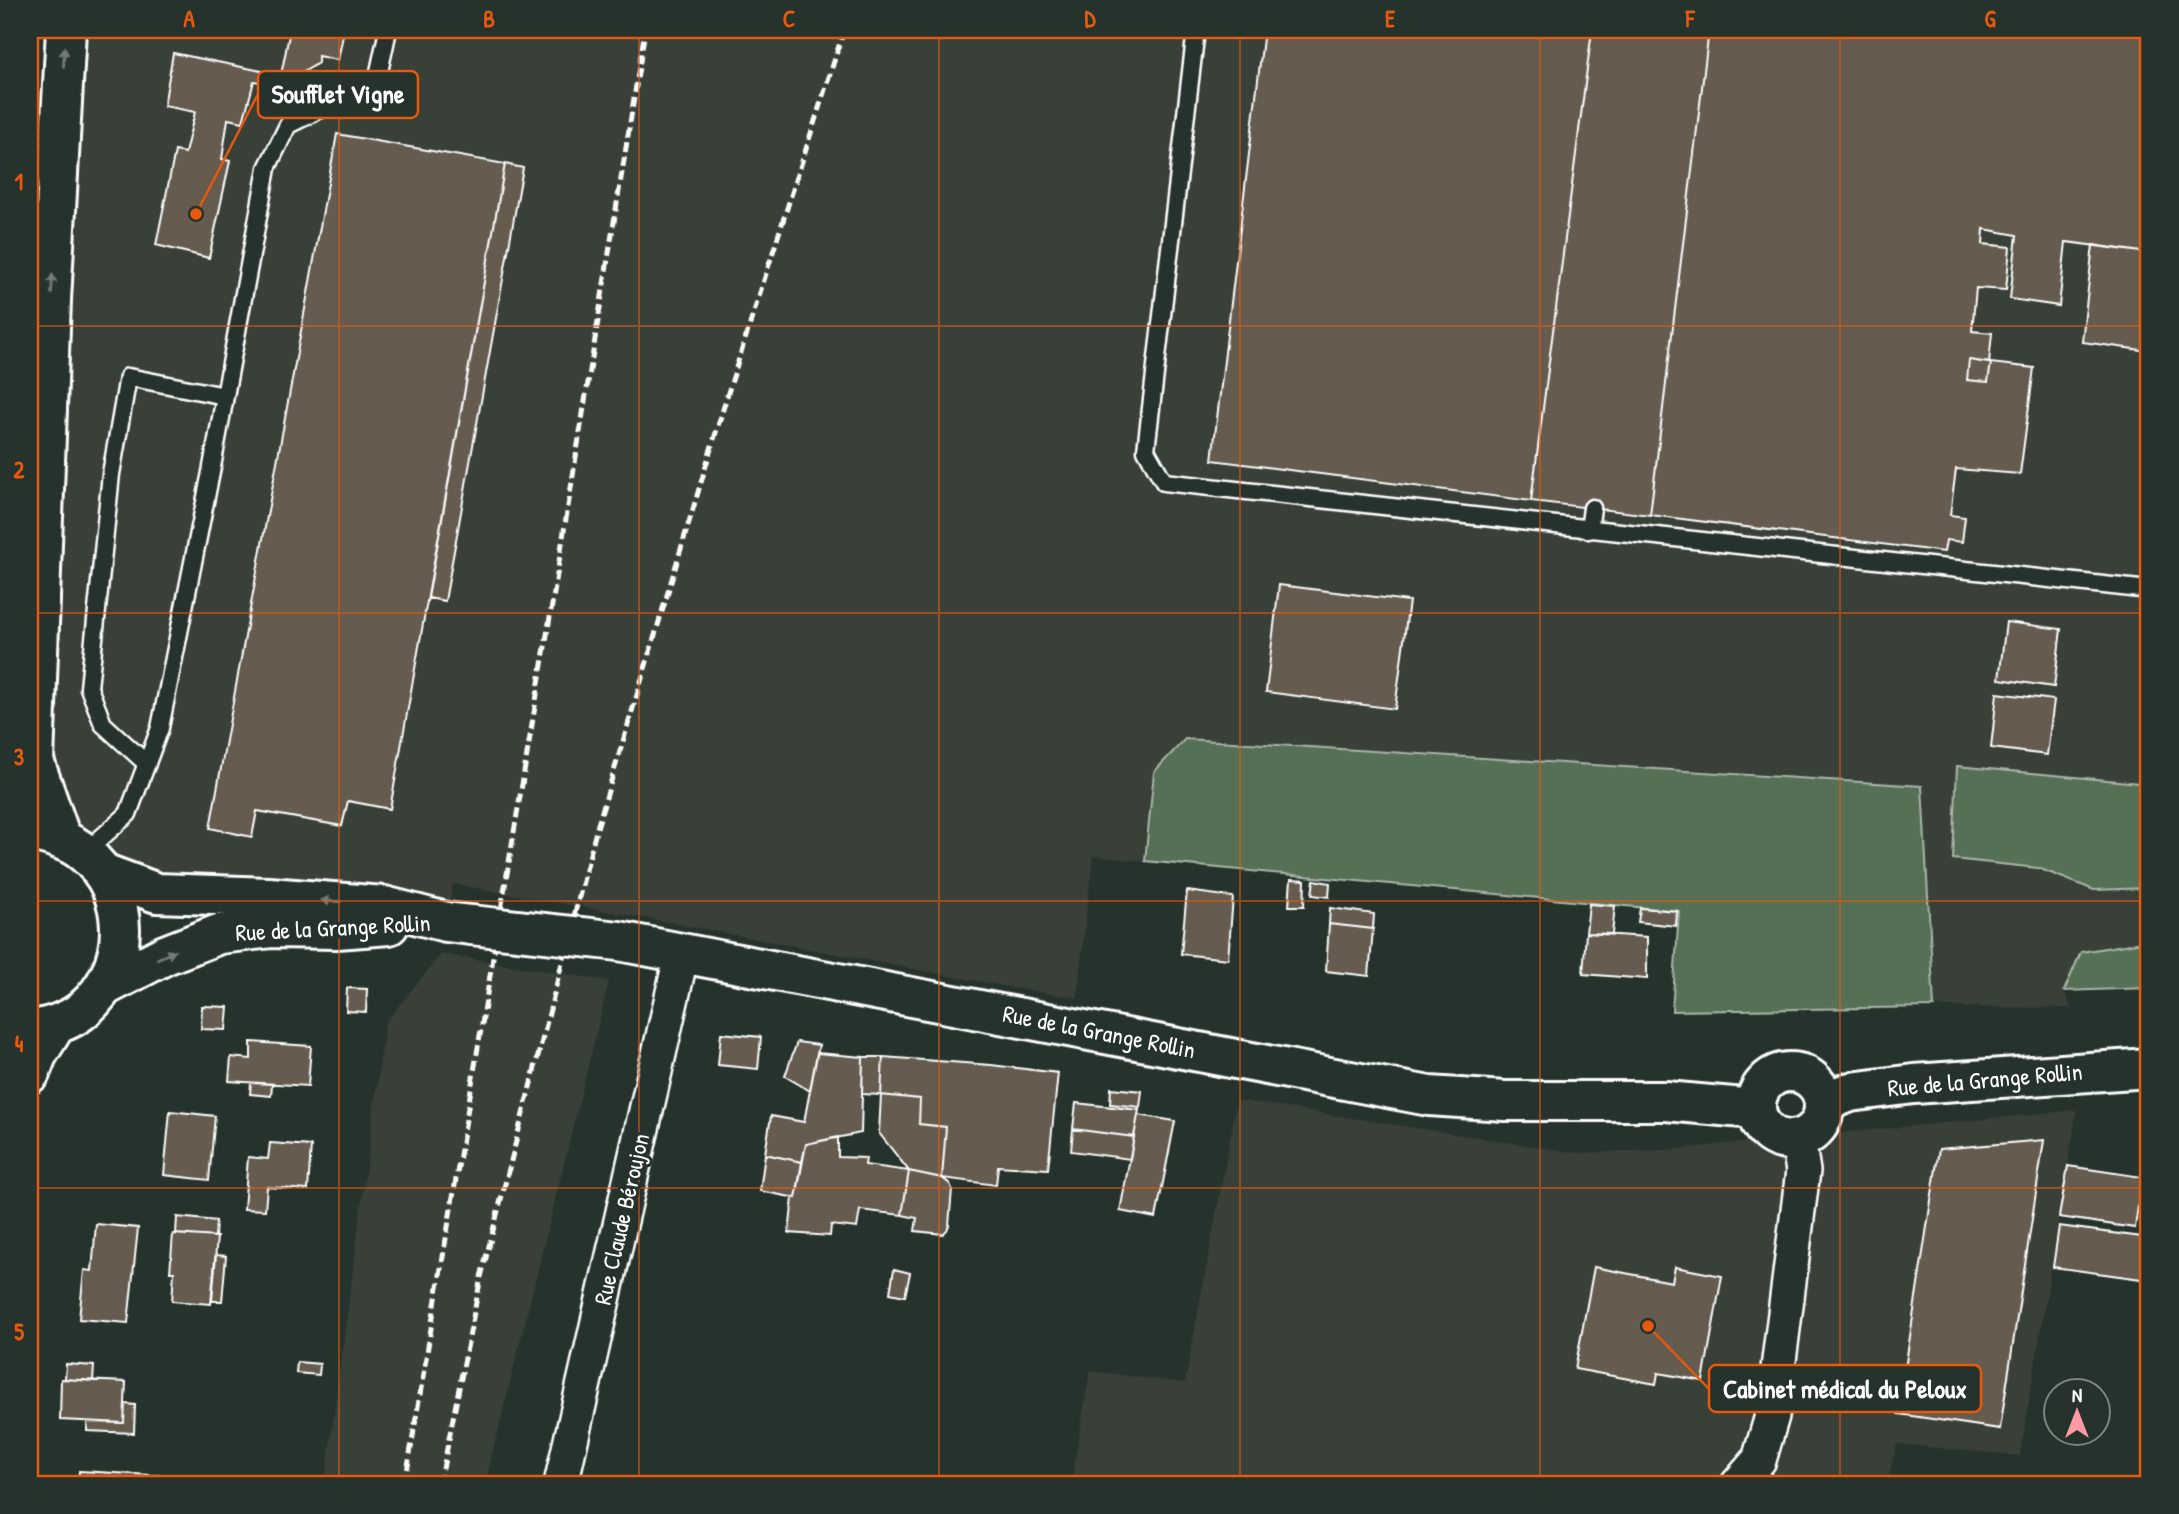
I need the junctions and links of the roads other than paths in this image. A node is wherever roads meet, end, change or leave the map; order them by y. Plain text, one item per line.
1 (66, 30) edge
2 (388, 30) edge
3 (1196, 30) edge
4 (225, 396) junction
5 (1592, 508) dead end
6 (1589, 530) junction
7 (2149, 590) edge
8 (146, 764) junction
9 (69, 848) edge
10 (459, 924) junction
11 (682, 953) junction
12 (105, 986) junction
13 (43, 1028) edge
14 (2149, 1068) edge
15 (30, 1073) edge
16 (1824, 1102) junction
17 (1755, 1109) junction
18 (1798, 1140) junction
19 (561, 1484) edge
20 (1738, 1484) edge

9 -> 1 main road
2 - 4 lane
3 - 6 lane
4 - 8 lane
4 - 8 lane
5 - 6 lane
6 - 7 lane
8 - 9 lane
10 -> 9 main road, Rue de la Grange Rollin
9 - 12 main road
10 - 11 main road, Rue de la Grange Rollin, bridge
12 -> 10 main road, Rue de la Grange Rollin
11 - 17 main road, Rue de la Grange Rollin
11 - 19 street, Rue Claude Béroujon
12 - 13 main road
13 - 15 main road
14 - 16 main road, Rue de la Grange Rollin
16 - 17 main road
16 - 18 main road
17 - 18 main road
18 - 20 street

